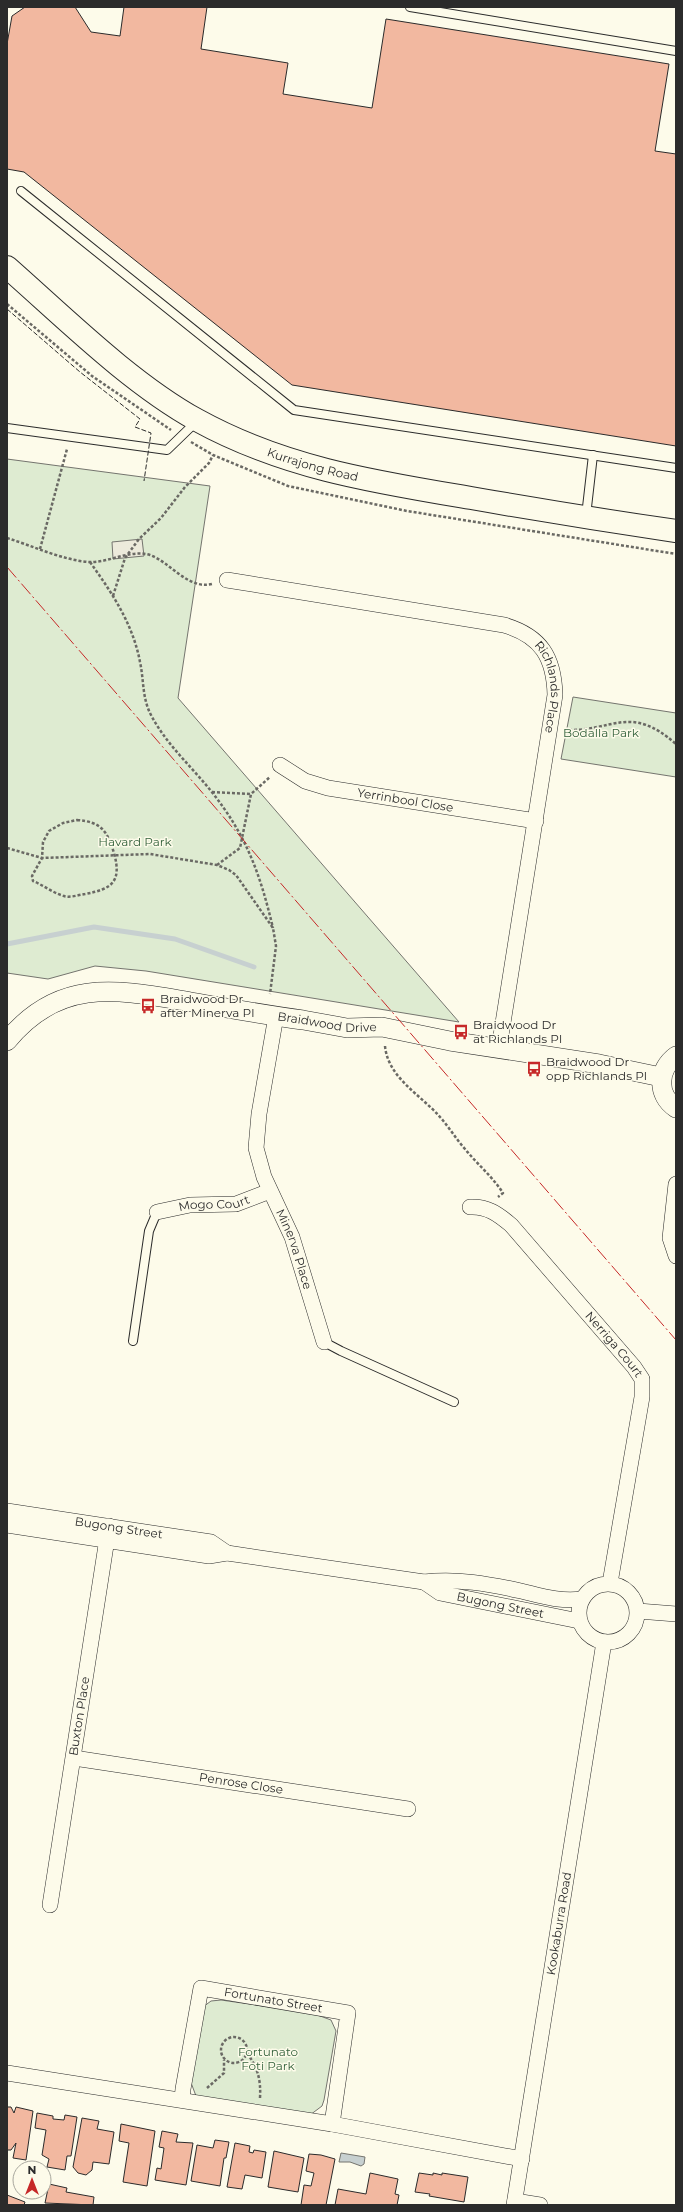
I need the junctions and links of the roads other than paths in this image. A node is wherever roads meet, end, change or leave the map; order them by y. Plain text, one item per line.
1 (410, 7) edge
2 (676, 51) edge
3 (21, 191) dead end
4 (7, 267) edge
5 (197, 420) junction
6 (7, 428) edge
7 (593, 454) junction
8 (676, 468) edge
9 (586, 517) junction
10 (676, 531) edge
11 (227, 580) road end
12 (280, 765) road end
13 (536, 821) junction
14 (276, 1016) junction
15 (7, 1041) edge
16 (499, 1048) junction
17 (676, 1056) edge
18 (662, 1077) junction
19 (676, 1108) edge
20 (676, 1184) edge
21 (270, 1191) junction
22 (470, 1207) dead end
23 (157, 1212) joint
24 (676, 1256) edge
25 (133, 1341) dead end
26 (324, 1342) joint
27 (454, 1402) dead end
28 (7, 1511) edge
29 (7, 1525) edge
30 (108, 1534) junction
31 (424, 1582) junction
32 (610, 1583) junction
33 (582, 1599) junction
34 (638, 1611) junction
35 (676, 1614) edge
36 (579, 1621) junction
37 (604, 1642) junction
38 (74, 1758) junction
39 (408, 1809) dead end
40 (50, 1905) dead end
41 (7, 2073) edge
42 (182, 2100) junction
43 (332, 2124) junction
44 (522, 2159) junction
45 (514, 2203) edge
46 (540, 2205) edge

1 - 2 lane
3 - 7 lane
4 - 5 main road, Kurrajong Road
5 - 6 lane
5 - 9 main road, Kurrajong Road
7 - 8 lane
7 - 9 lane
9 - 10 main road, Kurrajong Road
11 - 13 street, Richlands Place
12 - 13 street, Yerrinbool Close
13 - 16 street, Richlands Place
14 - 15 street, Braidwood Drive
14 - 16 street, Braidwood Drive
14 - 21 street, Minerva Place
16 - 18 street, Braidwood Drive
17 - 18 street
18 - 19 street
20 - 24 street
21 - 23 street, Mogo Court
21 - 26 street, Minerva Place
22 - 32 street, Nerriga Court
23 - 25 lane
26 - 27 lane, Minerva Place
28 - 30 street, Bugong Street
29 - 30 street, Bugong Street
30 - 31 street, Bugong Street
30 - 38 street, Buxton Place
31 - 33 street, Bugong Street
31 - 36 street, Bugong Street
32 - 33 street
32 - 34 street
33 - 36 street
34 - 35 street
34 - 37 street
36 - 37 street
37 - 44 street, Kookaburra Road
38 - 39 street, Penrose Close
38 - 40 street, Buxton Place
41 - 42 street
42 - 43 street
42 - 43 street, Fortunato Street
43 - 44 street
44 - 45 street, Kookaburra Road
45 - 46 street

